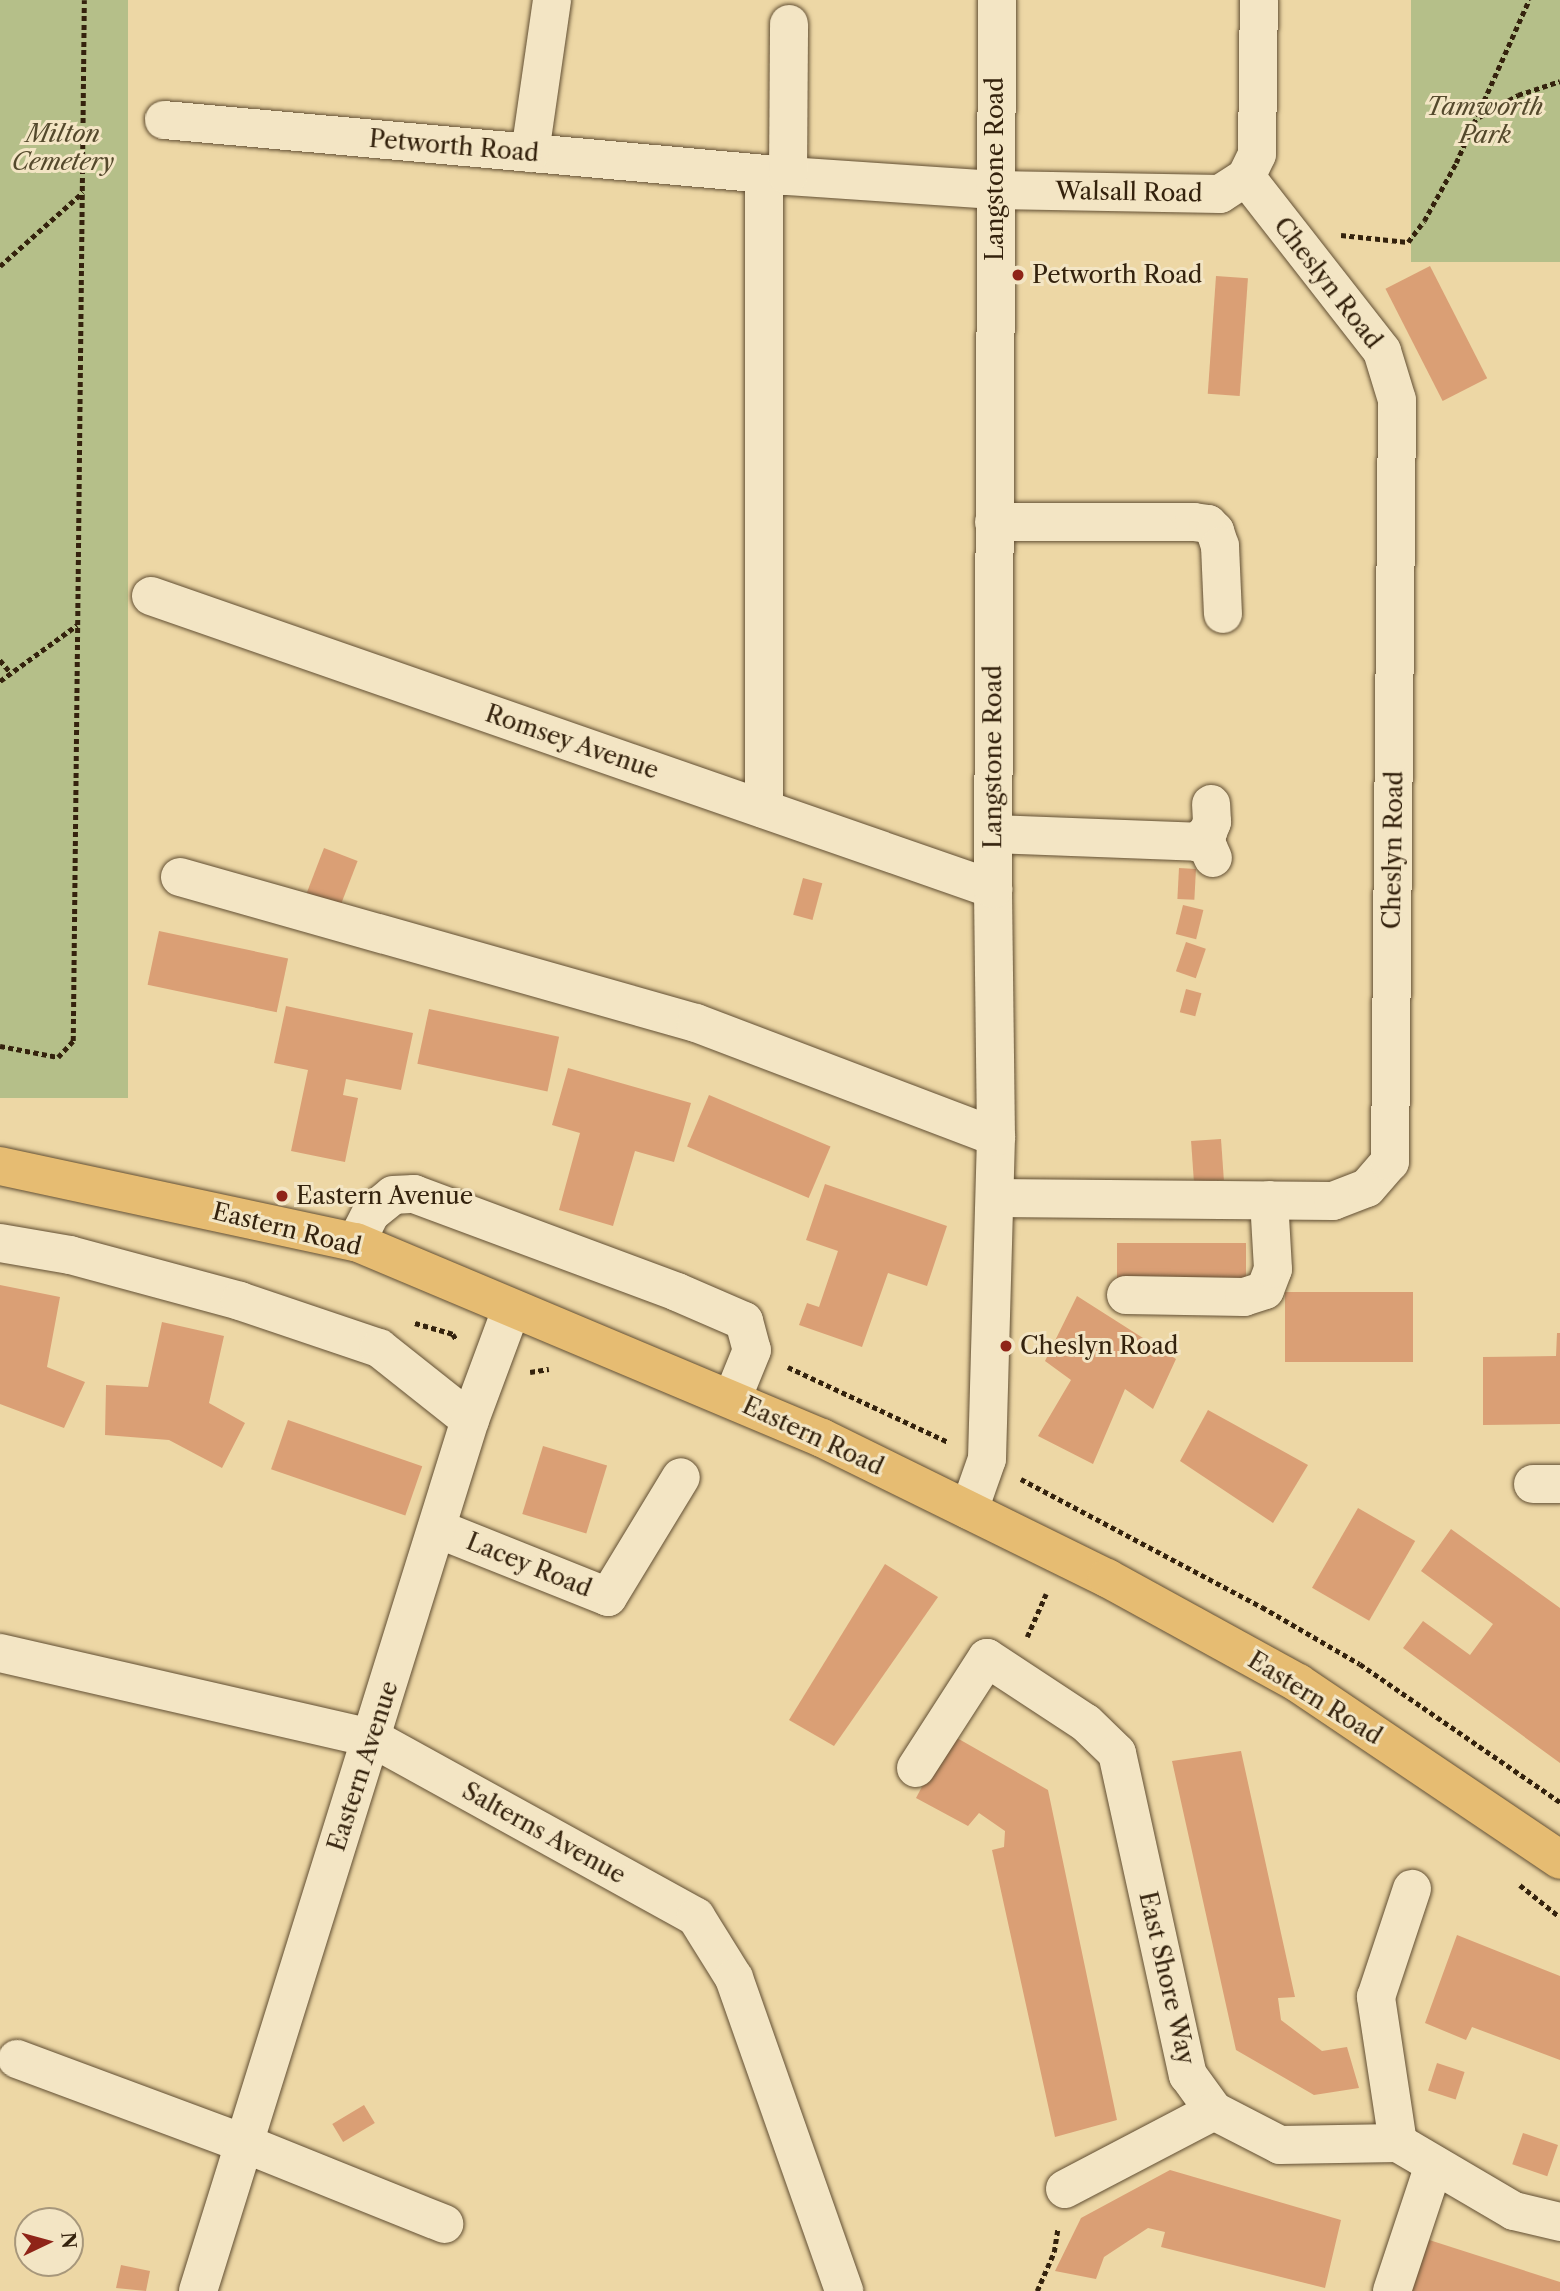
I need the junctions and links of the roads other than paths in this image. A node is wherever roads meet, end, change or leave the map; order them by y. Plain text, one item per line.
1 (552, 0) edge
2 (997, 0) edge
3 (1259, 0) edge
4 (789, 24) dead end
5 (164, 120) dead end
6 (530, 153) junction
7 (776, 175) junction
8 (1246, 177) junction
9 (995, 190) junction
10 (994, 522) junction
11 (152, 596) dead end
12 (1223, 614) dead end
13 (1211, 804) dead end
14 (764, 809) junction
15 (993, 834) junction
16 (180, 877) dead end
17 (993, 888) junction
18 (996, 1138) junction
19 (0, 1166) edge
20 (995, 1198) junction
21 (1269, 1200) junction
22 (356, 1242) junction
23 (0, 1243) edge
24 (1126, 1295) dead end
25 (511, 1310) junction
26 (732, 1399) junction
27 (470, 1420) junction
28 (681, 1477) dead end
29 (969, 1510) junction
30 (438, 1529) junction
31 (0, 1653) edge
32 (372, 1738) junction
33 (916, 1768) dead end
34 (1560, 1860) edge
35 (1412, 1889) dead end
36 (18, 2059) dead end
37 (1214, 2111) junction
38 (243, 2143) junction
39 (1398, 2143) junction
40 (1434, 2165) junction
41 (1065, 2189) road end
42 (1560, 2222) edge
43 (444, 2224) dead end
44 (198, 2291) edge
45 (844, 2291) edge
46 (1392, 2291) edge

1 - 6 street
2 - 9 street, Langstone Road
3 - 8 street
4 - 7 street
5 - 6 street, Petworth Road
6 - 7 street, Petworth Road
7 - 9 street, Petworth Road
7 - 14 street
8 - 9 street, Walsall Road
8 - 21 street, Cheslyn Road
9 - 10 street, Langstone Road
10 - 12 street
10 - 15 street, Langstone Road
11 - 14 street, Romsey Avenue
13 - 15 street
14 - 17 street, Romsey Avenue
15 - 17 street, Langstone Road
16 - 18 street
17 - 18 street, Langstone Road
18 - 20 street, Langstone Road
19 - 22 main road, Eastern Road
20 - 21 street, Cheslyn Road
20 - 29 street, Langstone Road
21 - 24 street
22 - 25 main road, Eastern Road
22 - 26 street
23 - 27 street
25 - 26 main road, Eastern Road
25 - 27 street, Eastern Avenue
26 - 29 main road, Eastern Road
27 - 30 street, Eastern Avenue
28 - 30 street, Lacey Road
29 - 34 main road, Eastern Road
30 - 32 street, Eastern Avenue
31 - 32 street, Salterns Avenue
32 - 38 street, Eastern Avenue
32 - 45 street, Salterns Avenue
33 - 37 street, East Shore Way
35 - 39 street
36 - 38 street
37 - 39 street, East Shore Way
37 - 41 street
38 - 43 street
38 - 44 street, Eastern Avenue
39 - 40 street
40 - 42 street
40 - 46 street

